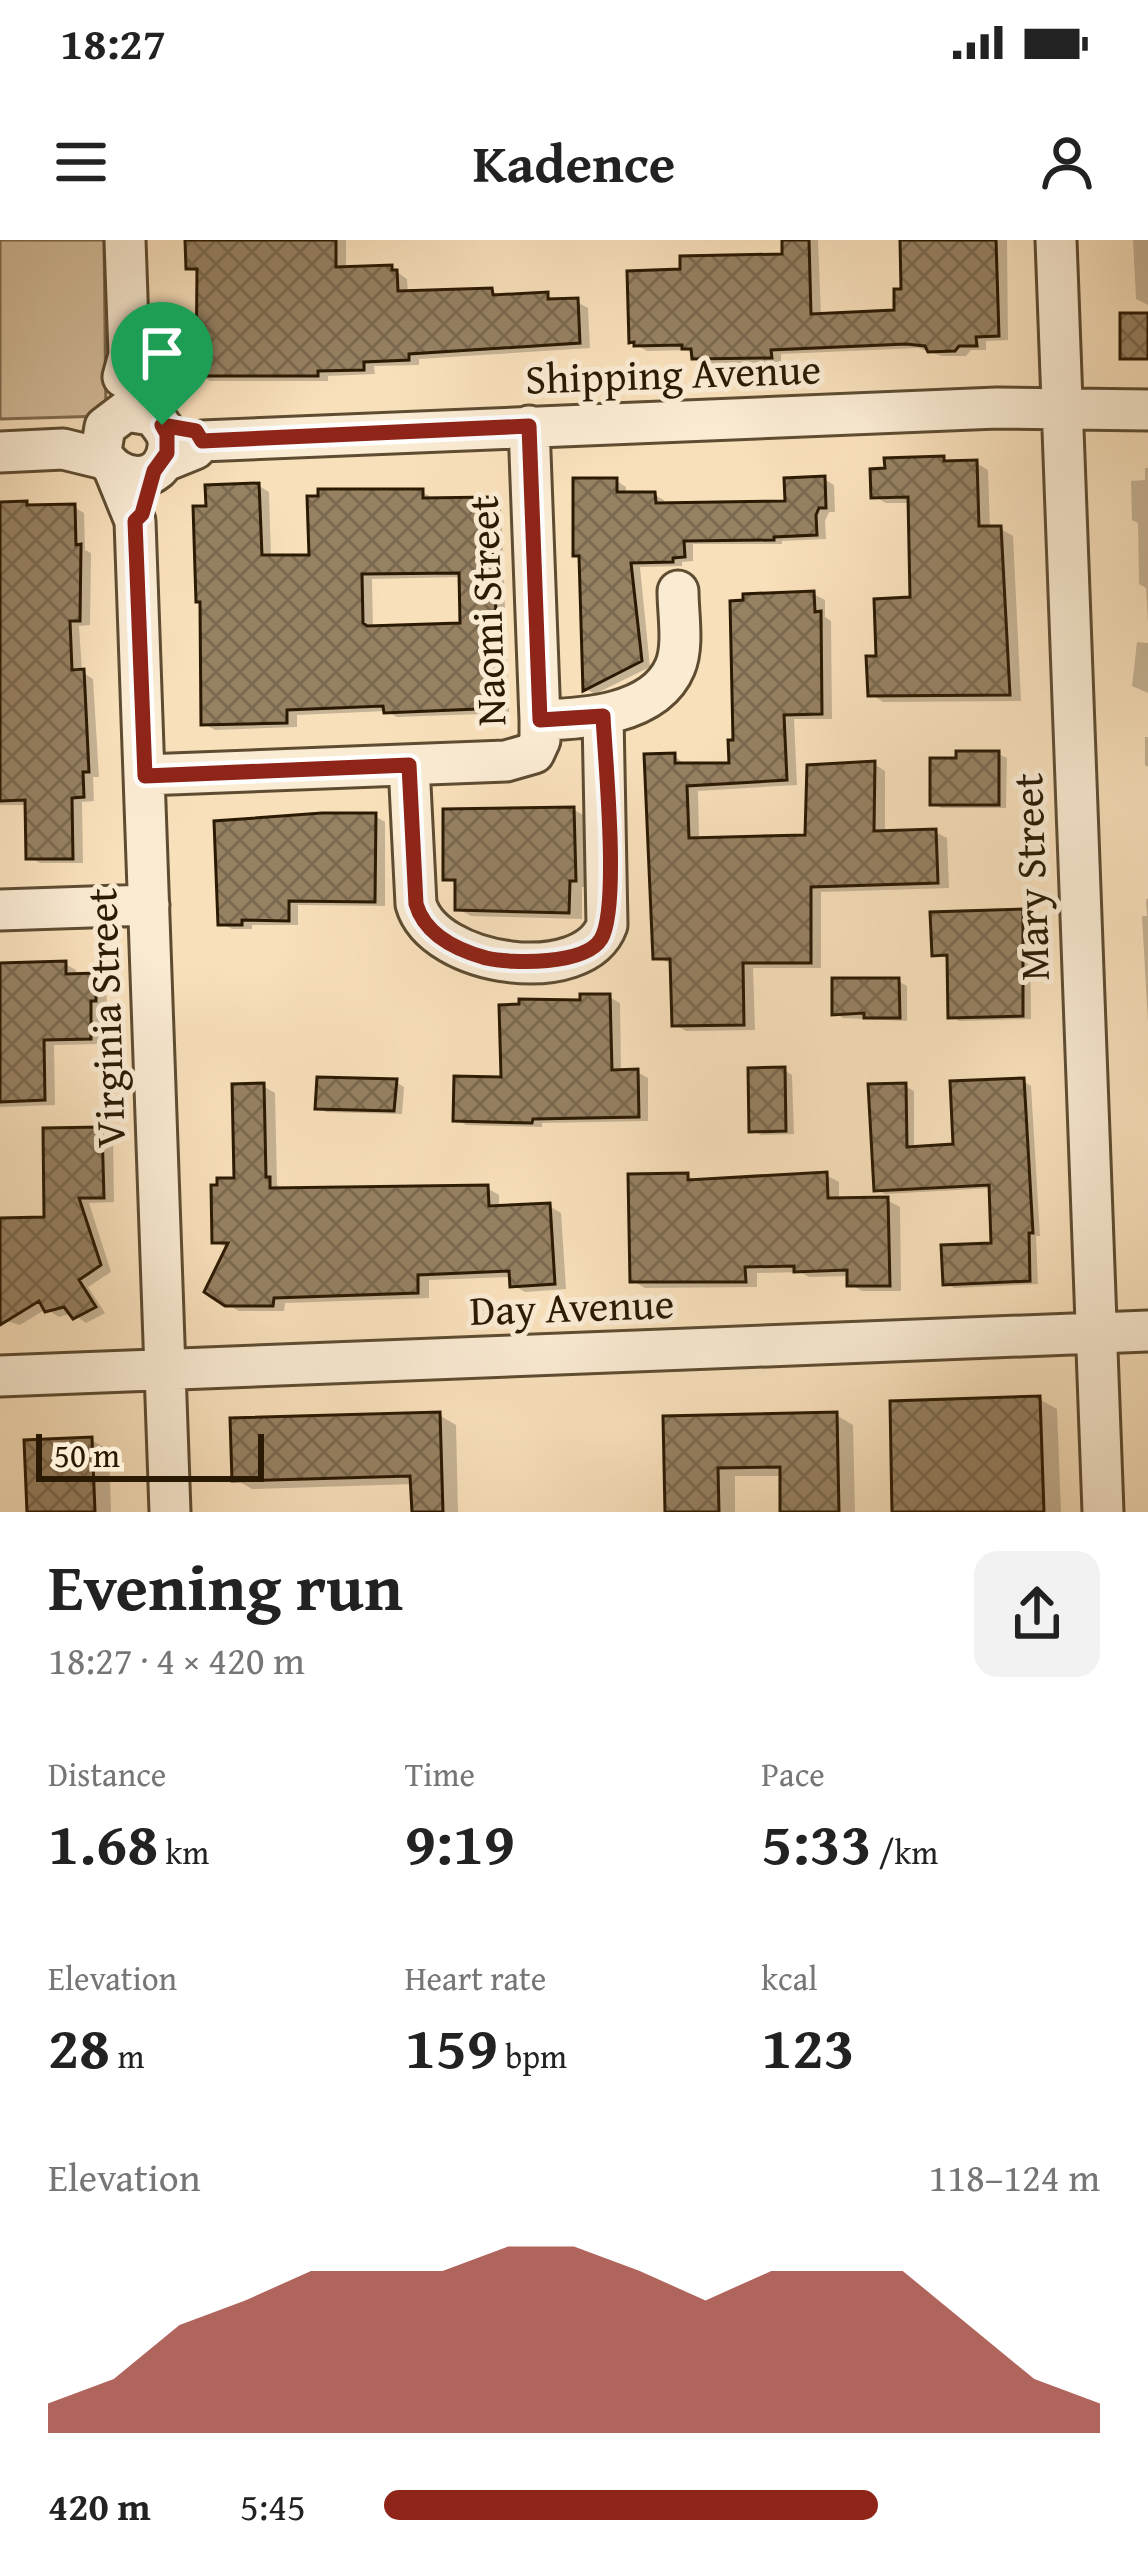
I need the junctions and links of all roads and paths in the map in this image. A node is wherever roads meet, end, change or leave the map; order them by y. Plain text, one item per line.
1 (125, 240) edge
2 (1056, 240) edge
3 (1063, 410) junction
4 (1148, 410) edge
5 (529, 426) junction
6 (134, 443) junction
7 (0, 452) edge
8 (678, 591) dead end
9 (603, 716) junction
10 (540, 720) junction
11 (409, 765) junction
12 (145, 776) junction
13 (149, 905) junction
14 (0, 910) edge
15 (1148, 1331) edge
16 (1096, 1333) junction
17 (166, 1369) junction
18 (0, 1376) edge
19 (170, 1512) edge
20 (1103, 1512) edge

1 - 6 street
2 - 3 street, Mary Street
3 - 4 street, Shipping Avenue
3 - 5 street, Shipping Avenue
3 - 16 street, Mary Street
5 - 6 street, Shipping Avenue
5 - 10 street, Naomi Street
6 - 7 street
6 - 12 street, Virginia Street
8 - 9 street
9 - 10 street
9 - 11 street
10 - 11 street, Naomi Street
11 - 12 street
12 - 13 street, Virginia Street
13 - 14 street
13 - 17 street, Virginia Street
15 - 16 street, Day Avenue
16 - 17 street, Day Avenue
16 - 20 street, Mary Street
17 - 18 street, Day Avenue
17 - 19 street, Virginia Street

